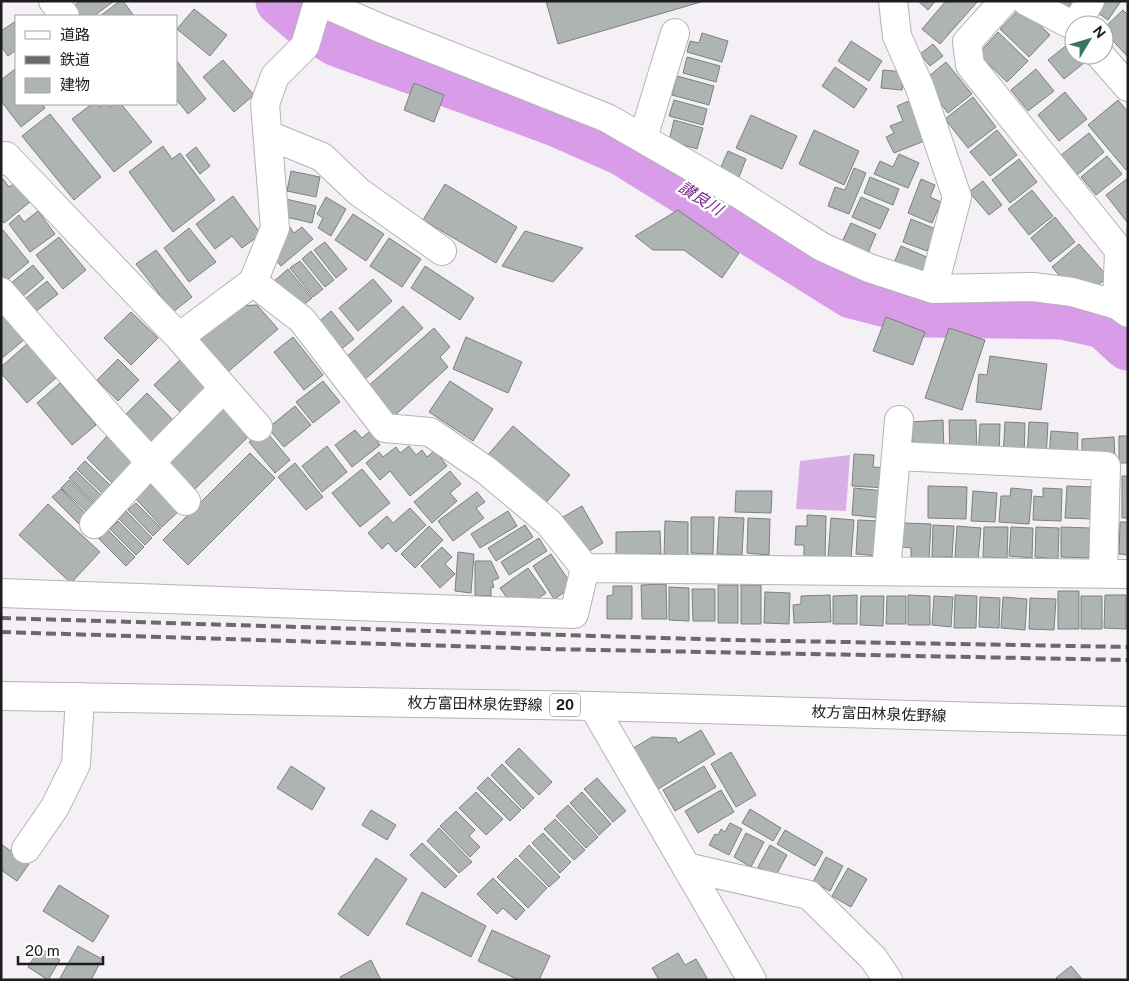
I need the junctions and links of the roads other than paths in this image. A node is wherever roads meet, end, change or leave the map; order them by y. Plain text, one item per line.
1 (53, 1) edge
2 (318, 1) edge
3 (893, 1) edge
4 (1004, 1) edge
5 (1026, 1) edge
6 (1090, 1) edge
7 (64, 15) edge
8 (1082, 15) edge
9 (1064, 20) edge
10 (675, 33) dead end
11 (1111, 65) edge
12 (1125, 77) edge
13 (268, 135) junction
14 (642, 138) junction
15 (1, 161) edge
16 (1123, 239) edge
17 (442, 251) dead end
18 (253, 282) junction
19 (933, 289) junction
20 (1, 292) edge
21 (1122, 309) edge
22 (179, 337) junction
23 (224, 388) junction
24 (899, 420) dead end
25 (258, 427) dead end
26 (896, 456) junction
27 (151, 462) junction
28 (186, 501) dead end
29 (94, 524) dead end
30 (585, 568) junction
31 (886, 571) junction
32 (1115, 573) edge
33 (1, 593) edge
34 (1, 696) edge
35 (80, 697) junction
36 (593, 706) junction
37 (1128, 720) edge
38 (26, 849) dead end
39 (686, 867) junction
40 (752, 980) edge
41 (888, 980) edge

1 - 7 street
2 - 13 street
2 - 14 street
3 - 19 street
4 - 16 street
5 - 9 street
6 - 8 street
10 - 14 street
11 - 12 street
13 - 17 street
13 - 18 street
14 - 19 street
15 - 22 street
16 - 21 street
18 - 22 street
18 - 30 street
19 - 21 street
20 - 27 street
22 - 23 street
23 - 25 street
23 - 27 street
24 - 26 street
26 - 31 street
26 - 32 street
27 - 28 street
27 - 29 street
30 - 31 street
30 - 33 street
31 - 32 street
34 - 35 street, 枚方富田林泉佐野線 / 20
35 - 36 street, 枚方富田林泉佐野線 / 20
35 - 38 street
36 - 37 street, 枚方富田林泉佐野線 / 20
36 - 39 street
39 - 40 street
39 - 41 street

